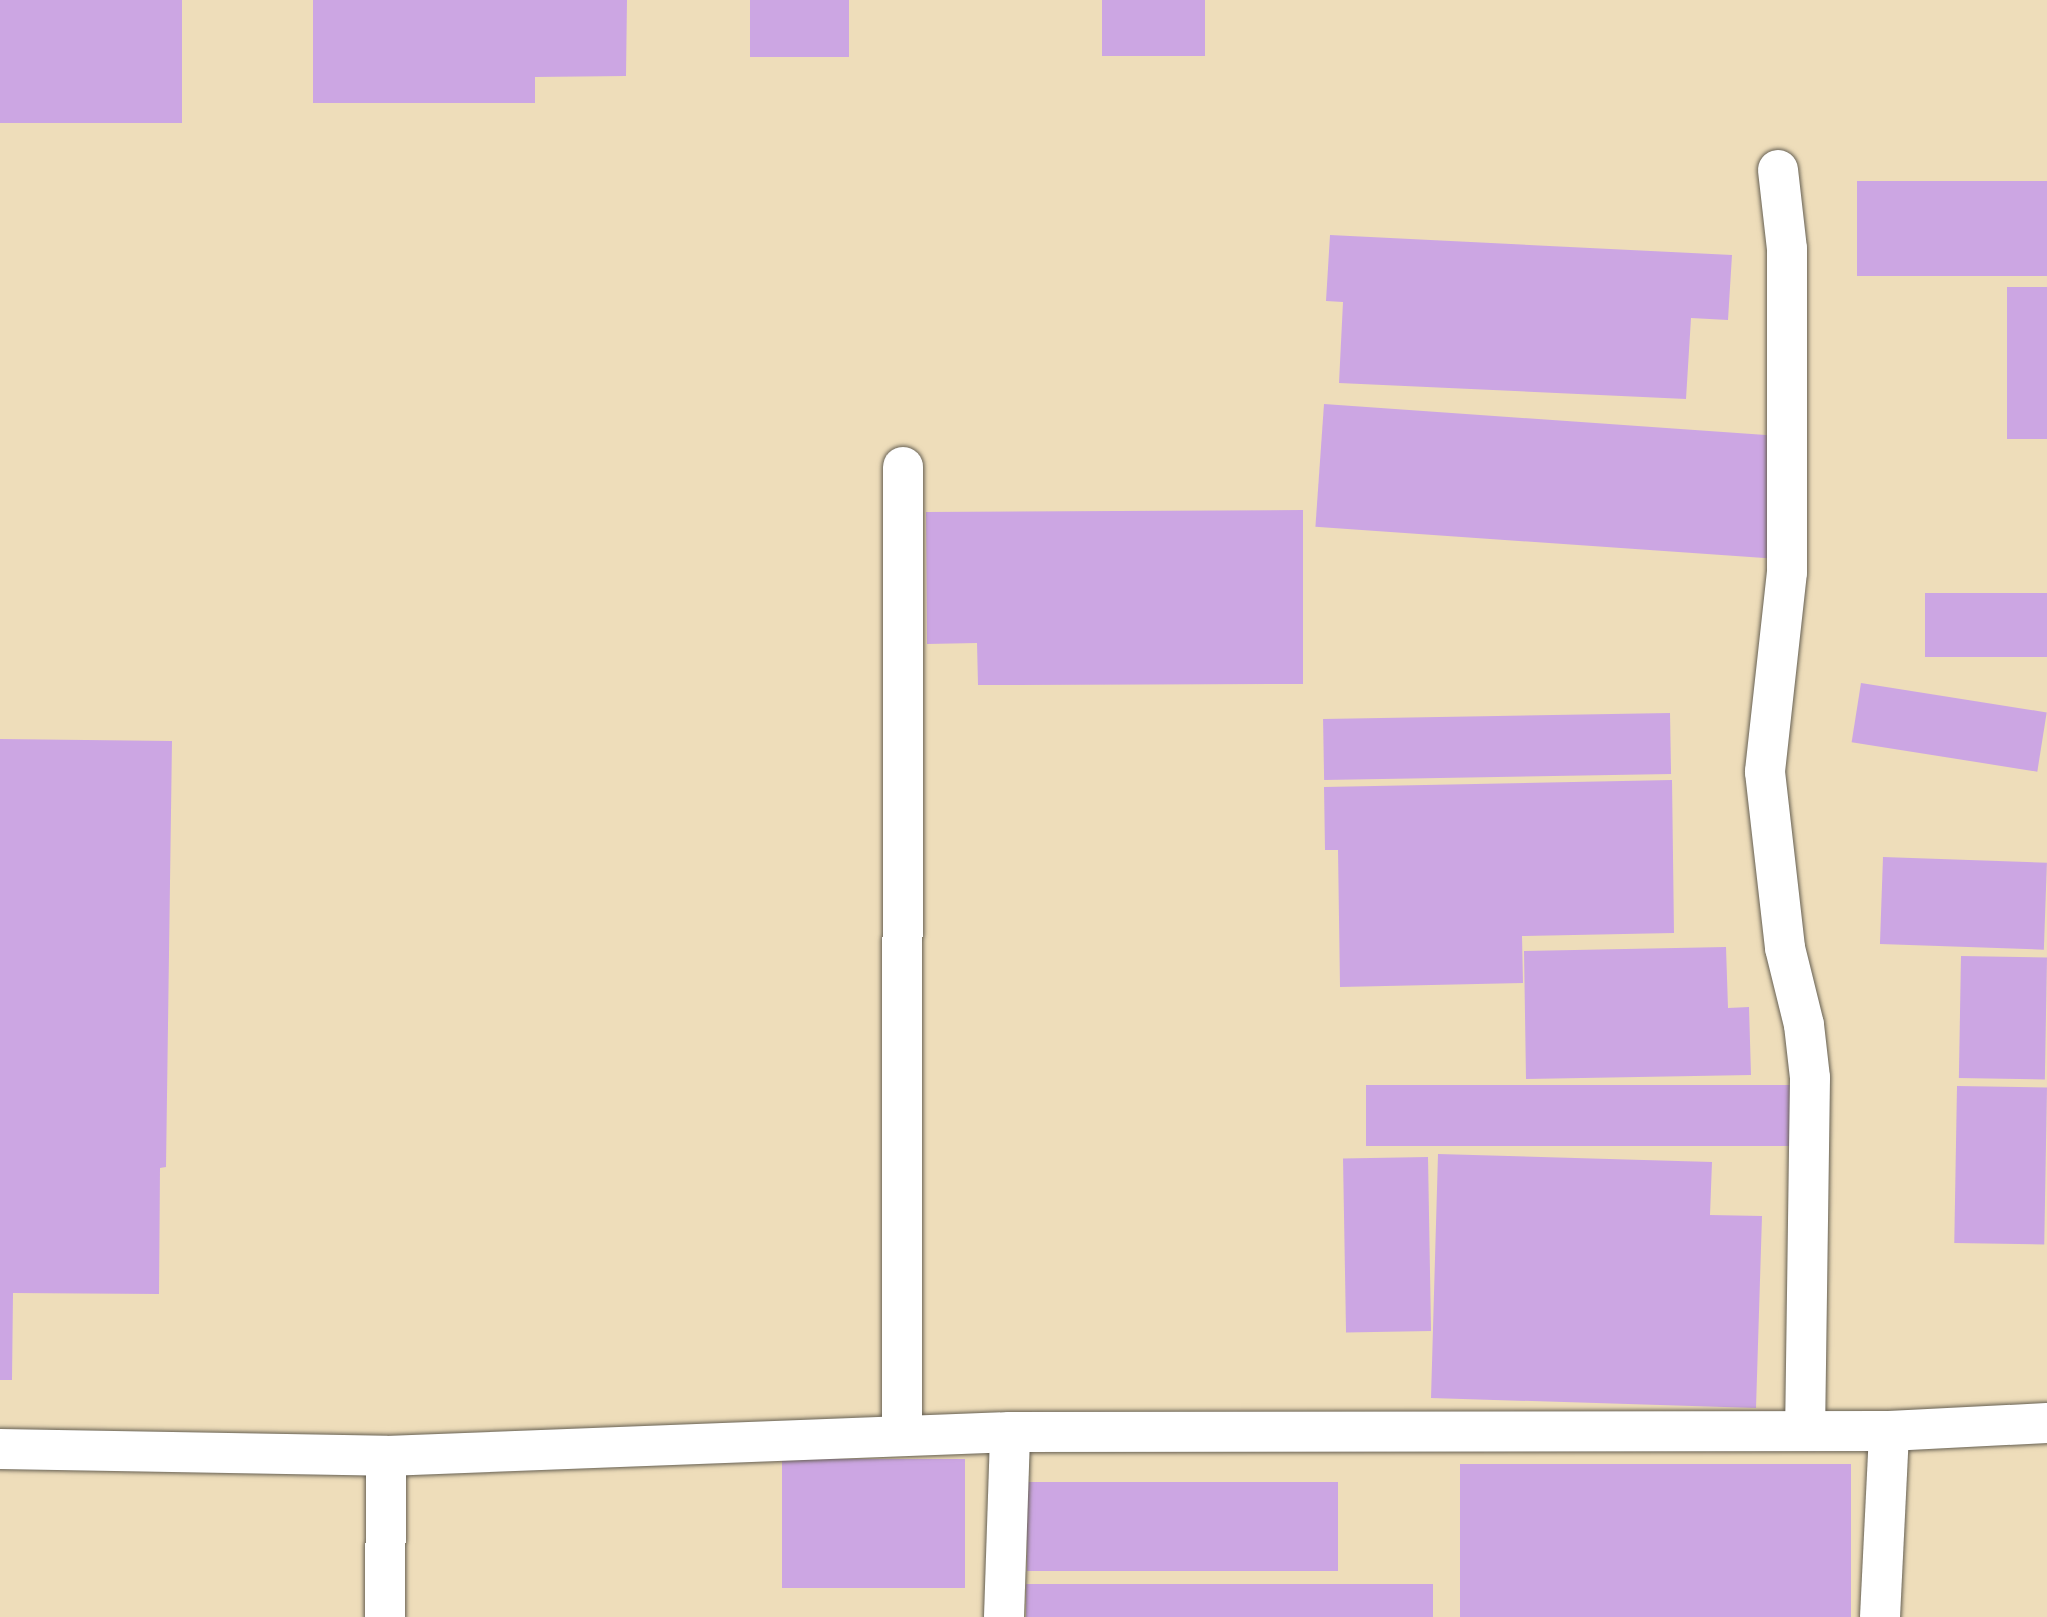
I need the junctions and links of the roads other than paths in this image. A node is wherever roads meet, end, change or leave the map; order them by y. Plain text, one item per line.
1 (1778, 170) dead end
2 (903, 467) dead end
3 (2047, 1423) edge
4 (1805, 1431) junction
5 (1010, 1432) junction
6 (1889, 1432) junction
7 (902, 1436) junction
8 (0, 1449) edge
9 (386, 1456) junction
10 (385, 1617) edge
11 (1004, 1617) edge
12 (1880, 1617) edge

1 - 4 street
2 - 7 street
3 - 6 street
4 - 5 street
4 - 6 street
5 - 7 street
5 - 11 street
6 - 12 street
7 - 9 street
8 - 9 street
9 - 10 street

